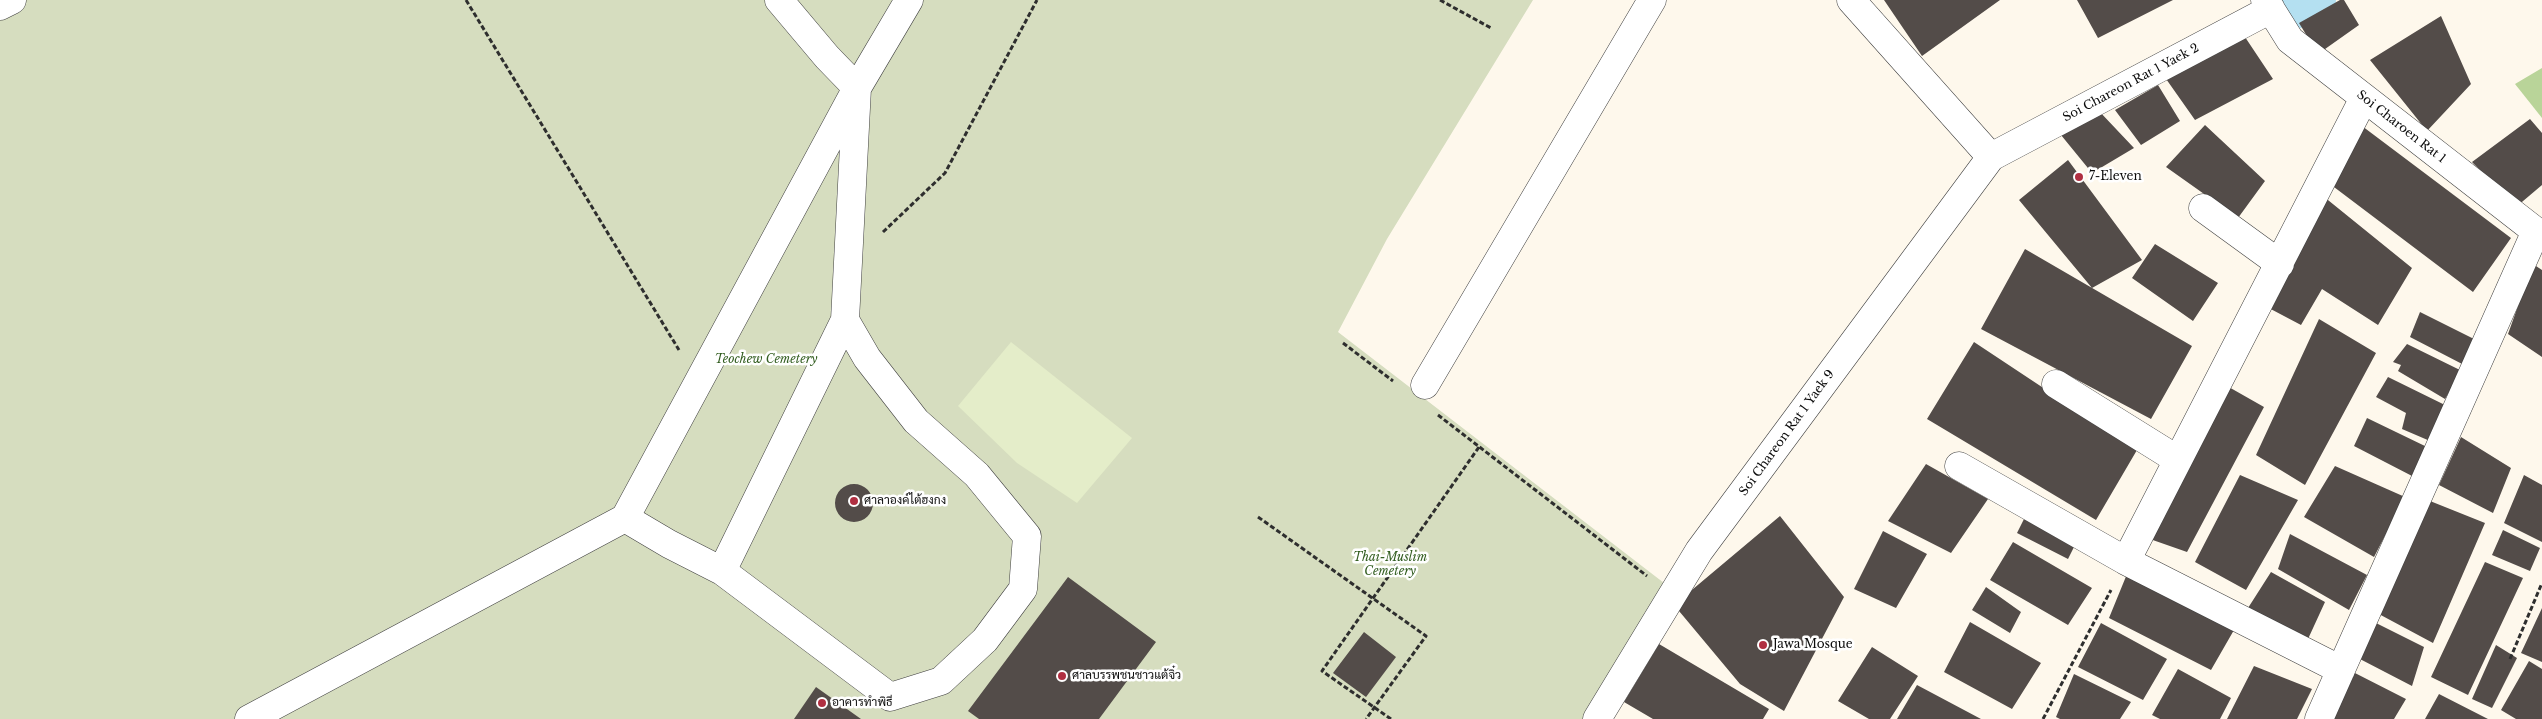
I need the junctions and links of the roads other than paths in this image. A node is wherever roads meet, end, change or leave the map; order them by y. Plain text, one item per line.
1 (12, 0) edge
2 (779, 0) edge
3 (909, 0) edge
4 (1652, 0) edge
5 (1851, 0) edge
6 (2268, 5) edge
7 (0, 6) edge
8 (857, 88) junction
9 (2364, 98) junction
10 (1991, 157) junction
11 (2203, 208) dead end
12 (2539, 233) edge
13 (2280, 264) junction
14 (845, 320) junction
15 (2056, 384) dead end
16 (1425, 385) dead end
17 (2178, 460) junction
18 (1959, 466) dead end
19 (625, 518) junction
20 (2126, 561) junction
21 (722, 571) junction
22 (2341, 670) junction
23 (249, 719) edge
24 (1597, 719) edge
25 (2319, 719) edge

1 - 7 street
2 - 8 street
3 - 8 street
4 - 16 street
5 - 10 street
6 - 9 street, Soi Charoen Rat 1
6 - 10 street, Soi Chareon Rat 1 Yaek 2
8 - 14 street
8 - 19 street
9 - 12 street, Soi Charoen Rat 1
9 - 13 street
10 - 24 street, Soi Chareon Rat 1 Yaek 9
11 - 13 street
12 - 22 street
13 - 17 street
14 - 21 street
14 - 21 street
15 - 17 street
17 - 20 street
18 - 20 street
19 - 21 street
19 - 23 street
20 - 22 street
22 - 25 street

